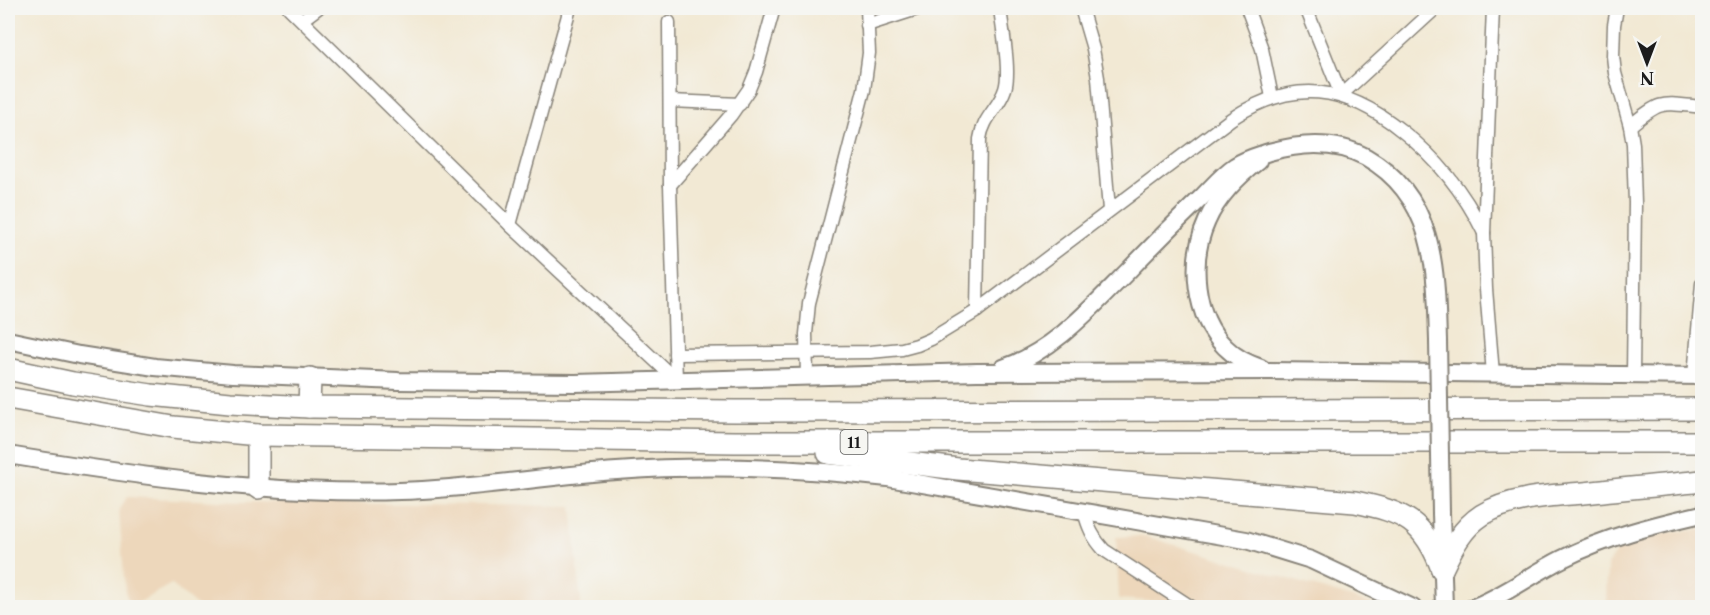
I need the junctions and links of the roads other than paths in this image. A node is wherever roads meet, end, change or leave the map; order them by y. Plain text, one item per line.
1 (289, 8) edge
2 (318, 8) edge
3 (570, 8) edge
4 (774, 8) edge
5 (867, 8) edge
6 (920, 8) edge
7 (1000, 8) edge
8 (1081, 8) edge
9 (1247, 8) edge
10 (1306, 8) edge
11 (1436, 8) edge
12 (1493, 8) edge
13 (1617, 8) edge
14 (302, 20) junction
15 (669, 22) dead end
16 (867, 25) junction
17 (1341, 95) junction
18 (1272, 98) junction
19 (670, 100) junction
20 (740, 104) junction
21 (1702, 107) edge
22 (1630, 126) junction
23 (1271, 152) junction
24 (670, 185) junction
25 (1109, 210) junction
26 (510, 225) junction
27 (1484, 233) junction
28 (1702, 284) edge
29 (976, 311) junction
30 (8, 340) edge
31 (806, 352) junction
32 (675, 354) junction
33 (8, 369) edge
34 (1269, 370) junction
35 (976, 372) junction
36 (1493, 374) junction
37 (807, 376) junction
38 (1633, 376) junction
39 (1698, 376) edge
40 (310, 378) junction
41 (676, 380) junction
42 (8, 398) edge
43 (309, 407) junction
44 (1702, 409) edge
45 (735, 411) junction
46 (258, 435) junction
47 (734, 442) junction
48 (1702, 442) edge
49 (8, 455) edge
50 (1702, 481) edge
51 (258, 488) junction
52 (1084, 512) junction
53 (1702, 514) edge
54 (1442, 569) junction
55 (1443, 602) edge
56 (1193, 608) edge
57 (1413, 608) edge
58 (1472, 608) edge

1 - 14 street
2 - 14 street
3 - 26 street
4 - 20 street
5 - 16 street
6 - 16 street
7 - 29 street
8 - 25 street
9 - 18 street
10 - 17 street
11 - 17 street
12 - 27 street
13 - 22 street
14 - 26 street
15 - 19 street
16 - 31 street
17 - 18 street
17 - 27 street
18 - 25 street
19 - 20 street
19 - 24 street
20 - 24 street
21 - 22 street
22 - 38 street
23 - 34 main road
23 - 35 main road
23 - 54 main road, bridge
24 - 32 street
25 - 29 street
26 - 41 street
27 - 36 street
28 - 39 street
29 - 31 street
30 - 40 main road
31 - 32 street
31 - 37 street
32 - 41 street
33 - 43 highway, 11
34 - 35 main road
34 - 36 main road
35 - 37 main road
36 - 38 main road
37 - 41 main road
38 - 39 main road
40 - 41 main road
40 - 43 highway
42 - 46 highway, 11
43 - 45 highway, 11
44 - 45 highway, 11
45 - 47 highway
46 - 47 highway, 11
46 - 51 highway
47 - 48 highway, 11
47 - 54 highway
49 - 51 main road
50 - 54 highway
51 - 52 main road
52 - 56 street
52 - 57 main road
53 - 58 main road
54 - 55 main road

